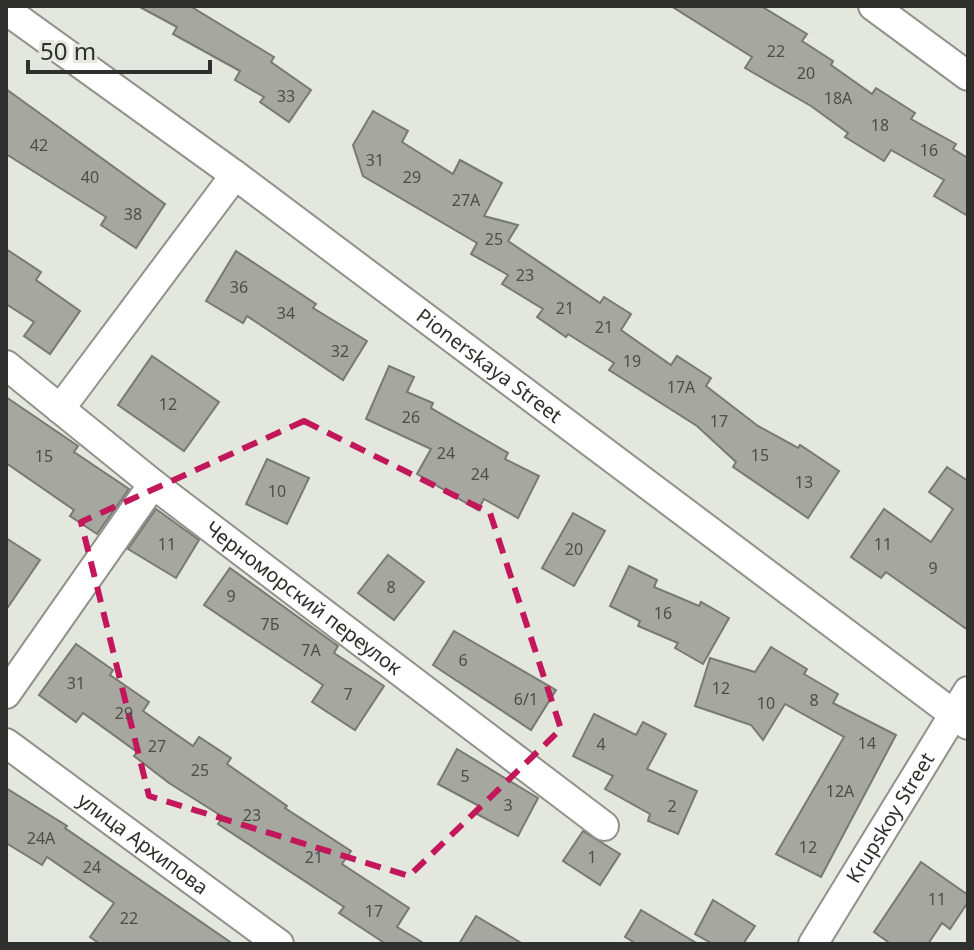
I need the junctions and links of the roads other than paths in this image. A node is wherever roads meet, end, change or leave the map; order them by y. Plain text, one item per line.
1 (873, 6) edge
2 (6, 10) edge
3 (968, 76) edge
4 (235, 175) junction
5 (6, 365) edge
6 (60, 409) junction
7 (153, 484) junction
8 (6, 694) edge
9 (963, 711) edge
10 (6, 743) edge
11 (604, 826) dead end
12 (279, 944) edge
13 (813, 944) edge

1 - 3 street
2 - 4 street, Pionerskaya Street
4 - 6 street
4 - 9 street, Pionerskaya Street
5 - 6 street, Черноморский переулок
6 - 7 street, Черноморский переулок
7 - 8 street
7 - 11 street, Черноморский переулок
9 - 13 street, Krupskoy Street
10 - 12 street, улица Архипова

